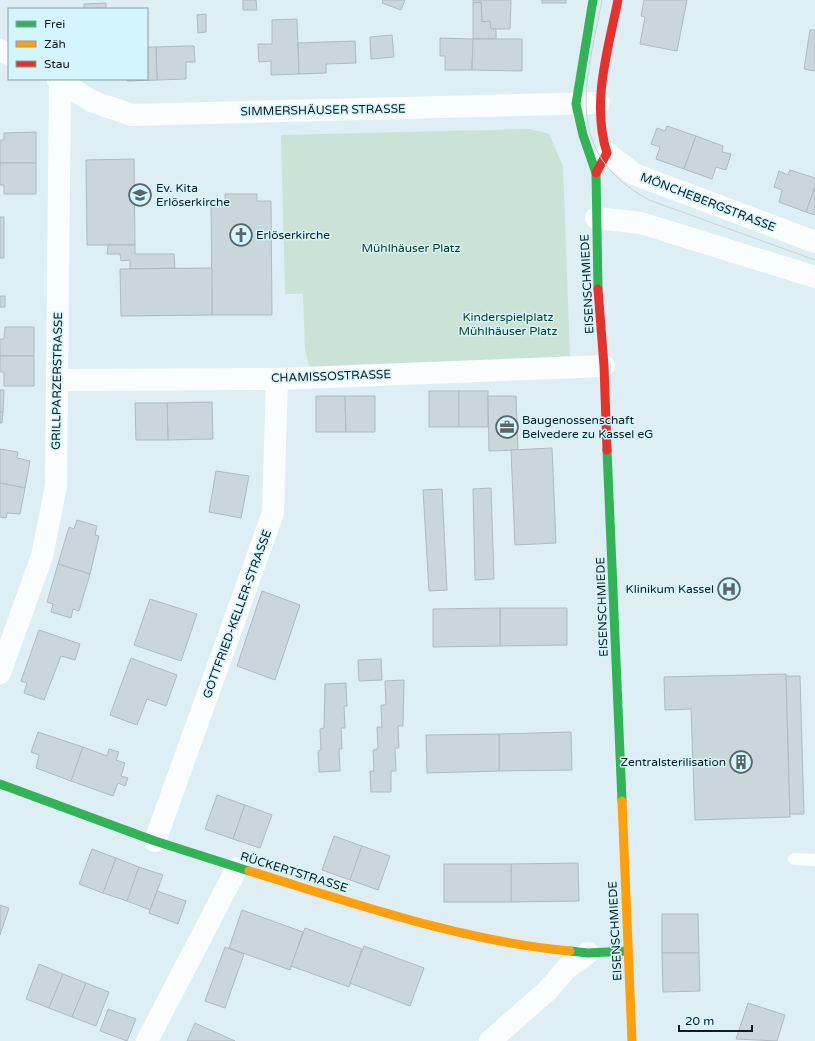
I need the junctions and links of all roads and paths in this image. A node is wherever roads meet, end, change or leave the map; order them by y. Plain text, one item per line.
1 (593, 0) edge
2 (618, 0) edge
3 (58, 80) edge
4 (598, 103) junction
5 (576, 104) junction
6 (607, 153) junction
7 (596, 173) junction
8 (596, 218) junction
9 (815, 242) edge
10 (815, 277) edge
11 (604, 366) junction
12 (277, 378) junction
13 (57, 380) junction
14 (0, 673) edge
15 (0, 784) edge
16 (155, 841) junction
17 (794, 859) dead end
18 (815, 860) edge
19 (237, 868) junction
20 (628, 950) junction
21 (588, 953) junction
22 (147, 1041) edge
23 (490, 1041) edge
24 (632, 1041) edge

1 - 5 street, EISENSCHMIEDE
2 - 4 street
3 - 5 street, SIMMERSHÄUSER STRASSE
3 - 13 street, GRILLPARZERSTRASSE
4 - 5 street, SIMMERSHÄUSER STRASSE
4 - 6 street
5 - 7 street, EISENSCHMIEDE
6 - 7 street, EISENSCHMIEDE
6 - 9 street, MÖNCHEBERGSTRASSE
7 - 8 street, EISENSCHMIEDE
8 - 10 street
8 - 11 street, EISENSCHMIEDE
11 - 12 street, CHAMISSOSTRASSE
11 - 20 street, EISENSCHMIEDE
12 - 13 street, CHAMISSOSTRASSE
12 - 16 street, GOTTFRIED-KELLER-STRASSE
13 - 14 street, GRILLPARZERSTRASSE
15 - 16 street, RÜCKERTSTRASSE
16 - 19 street, RÜCKERTSTRASSE
17 - 18 lane
19 - 21 street, RÜCKERTSTRASSE
19 - 22 street
20 - 21 street, RÜCKERTSTRASSE
20 - 24 street, EISENSCHMIEDE
21 - 23 street

